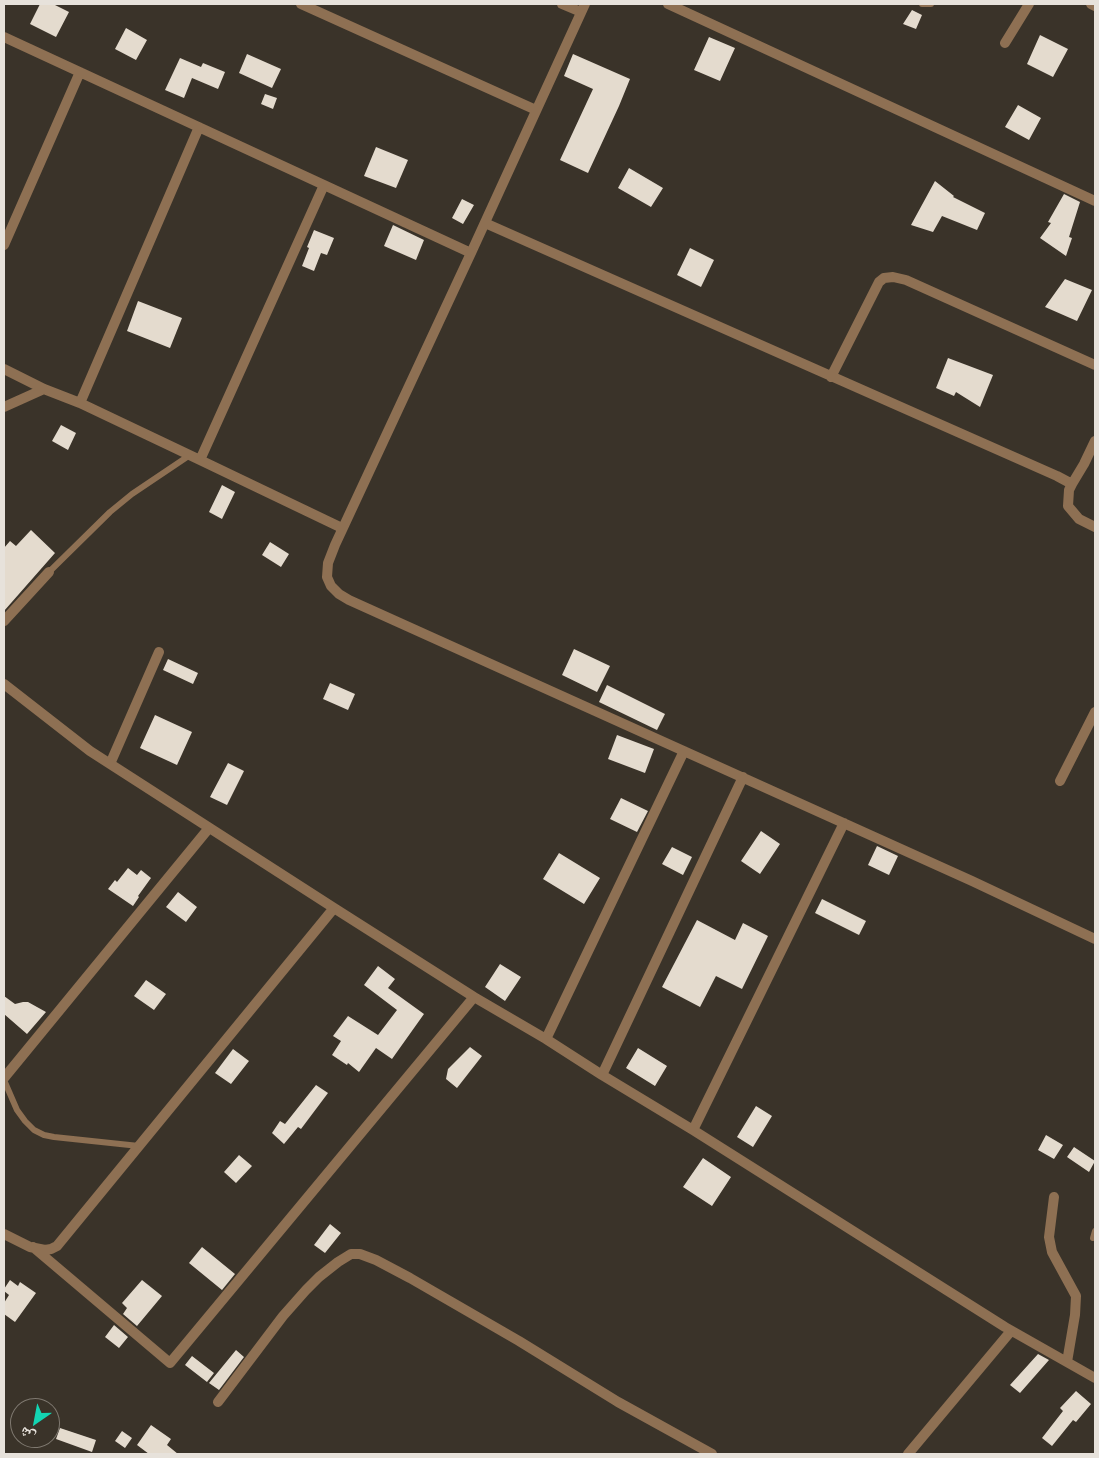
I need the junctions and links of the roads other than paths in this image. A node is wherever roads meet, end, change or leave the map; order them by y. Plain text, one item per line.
1 (301, 4) edge
2 (562, 4) edge
3 (668, 4) edge
4 (922, 4) edge
5 (931, 4) edge
6 (1029, 4) edge
7 (1091, 4) edge
8 (1095, 6) edge
9 (583, 8) edge
10 (4, 37) edge
11 (1006, 43) dead end
12 (80, 72) junction
13 (536, 110) junction
14 (199, 127) junction
15 (324, 185) junction
16 (1095, 201) edge
17 (484, 223) junction
18 (4, 245) edge
19 (471, 253) junction
20 (1095, 365) edge
21 (4, 369) edge
22 (831, 377) junction
23 (44, 389) junction
24 (80, 403) junction
25 (4, 407) edge
26 (1095, 441) edge
27 (190, 455) junction
28 (200, 460) junction
29 (1072, 484) junction
30 (1095, 527) edge
31 (342, 528) junction
32 (48, 572) joint
33 (4, 621) edge
34 (159, 652) dead end
35 (4, 684) edge
36 (1095, 712) edge
37 (684, 750) junction
38 (110, 764) junction
39 (743, 777) junction
40 (1060, 781) dead end
41 (844, 823) junction
42 (209, 828) junction
43 (334, 908) junction
44 (1095, 939) edge
45 (474, 997) junction
46 (546, 1038) junction
47 (602, 1075) junction
48 (4, 1079) edge
49 (693, 1130) junction
50 (139, 1146) junction
51 (1054, 1197) dead end
52 (1095, 1231) edge
53 (4, 1234) edge
54 (1093, 1238) dead end
55 (32, 1247) junction
56 (1011, 1331) junction
57 (1067, 1362) junction
58 (1095, 1378) edge
59 (218, 1402) dead end
60 (712, 1454) edge
61 (908, 1454) edge

1 - 13 street
2 - 9 street
3 - 16 street
4 - 5 lane
6 - 11 street
7 - 8 street
9 - 13 street
10 - 12 street
12 - 14 street
12 - 18 street
13 - 17 street
14 - 15 street
14 - 24 street
15 - 19 street
15 - 28 street
17 - 19 street
17 - 22 street
19 - 31 street
20 - 22 street
21 - 23 street
22 - 29 street
23 - 24 street
23 - 25 street
24 - 27 street
26 - 29 street
27 - 28 street
27 - 32 lane
28 - 31 street
29 - 30 street
31 - 37 street
32 - 33 street
34 - 38 street
35 - 38 street
36 - 40 street
37 - 39 street
37 - 46 street
38 - 42 street
39 - 41 street
39 - 47 street
41 - 44 street
41 - 49 street
42 - 43 street
42 - 48 street
43 - 45 street
43 - 50 street
45 - 46 street
45 - 55 street
46 - 47 street
47 - 49 street
48 - 50 lane
49 - 56 street
50 - 55 street
51 - 57 street
52 - 54 lane
53 - 55 street
56 - 57 street
56 - 61 street
57 - 58 street
59 - 60 street

